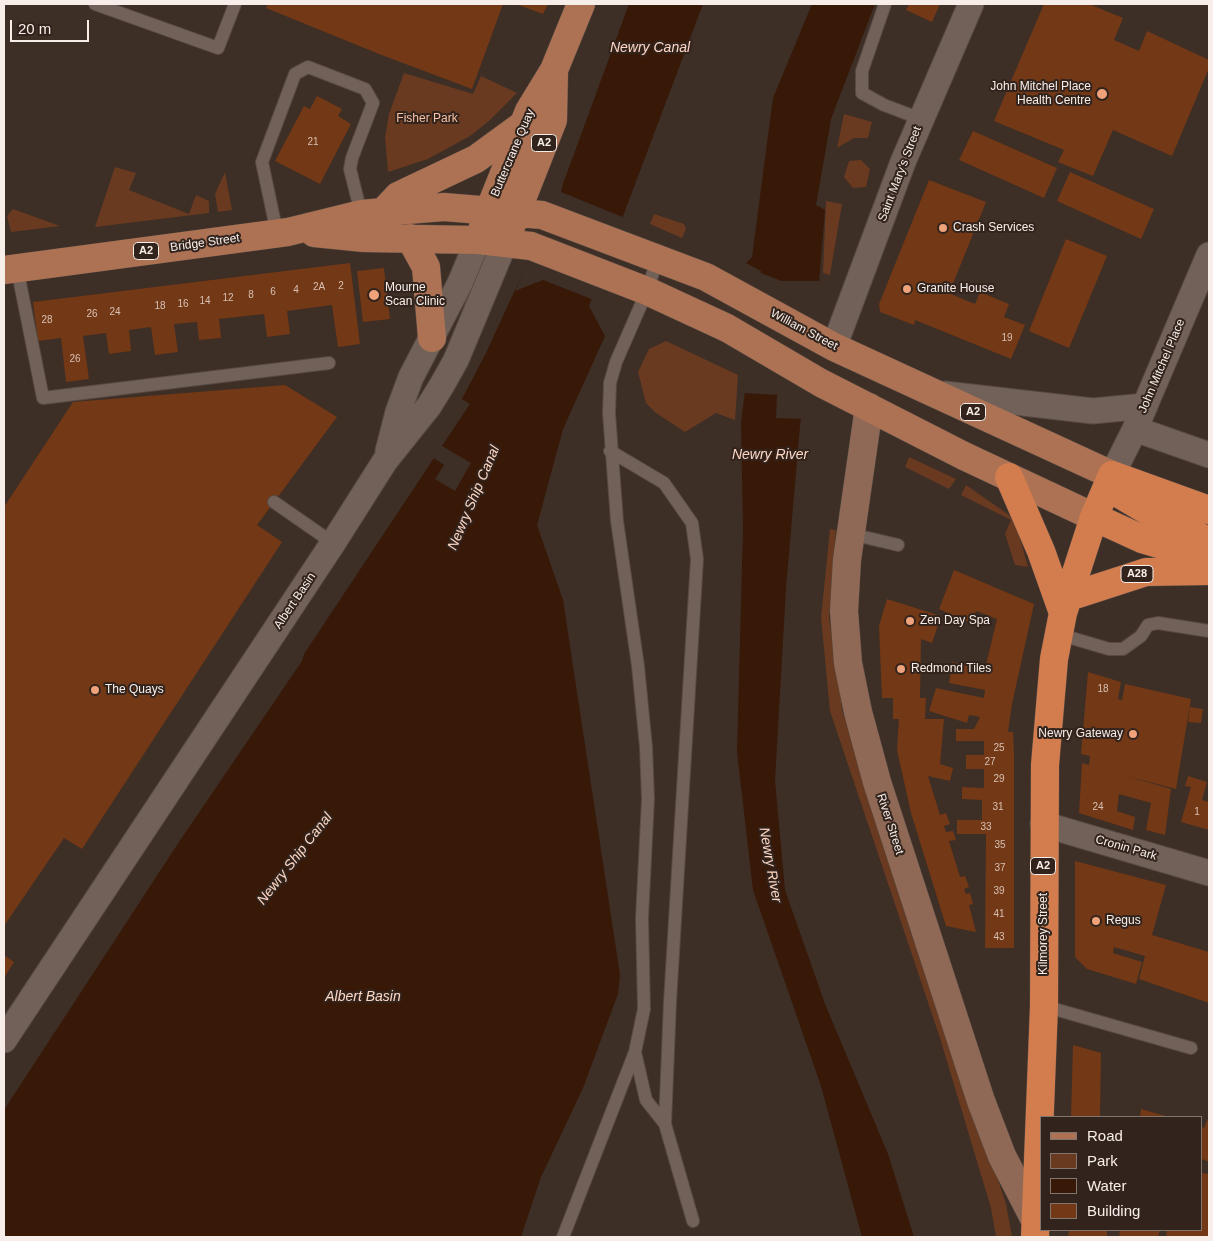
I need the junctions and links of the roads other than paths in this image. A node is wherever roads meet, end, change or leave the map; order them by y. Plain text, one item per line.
1 (95, 4) edge
2 (235, 4) edge
3 (581, 4) edge
4 (885, 4) edge
5 (971, 4) edge
6 (554, 70) junction
7 (921, 119) junction
8 (524, 124) junction
9 (489, 211) junction
10 (530, 214) junction
11 (369, 221) junction
12 (282, 232) junction
13 (410, 238) junction
14 (478, 240) junction
15 (505, 242) junction
16 (1209, 255) edge
17 (658, 258) junction
18 (7, 271) edge
19 (647, 290) junction
20 (432, 338) junction
21 (829, 345) junction
22 (329, 363) dead end
23 (927, 392) junction
24 (869, 407) junction
25 (1140, 418) junction
26 (610, 450) junction
27 (1209, 455) edge
28 (385, 461) junction
29 (1112, 475) junction
30 (1009, 477) junction
31 (274, 502) dead end
32 (1209, 510) edge
33 (1094, 517) junction
34 (851, 534) junction
35 (1209, 541) edge
36 (334, 543) junction
37 (898, 545) dead end
38 (1209, 560) edge
39 (1209, 571) edge
40 (1063, 615) junction
41 (1209, 631) edge
42 (1043, 824) junction
43 (1209, 873) edge
44 (1044, 1006) junction
45 (4, 1040) edge
46 (1191, 1048) dead end
47 (635, 1052) junction
48 (1040, 1116) edge
49 (1040, 1118) edge
50 (665, 1124) junction
51 (693, 1221) dead end
52 (1036, 1230) edge
53 (563, 1237) edge

1 - 2 lane
3 - 6 main road, Buttercrane Quay / A2
4 - 7 lane
5 - 7 street, Saint Mary's Street
6 - 8 main road, Buttercrane Quay / A2
6 - 10 main road, Buttercrane Quay / A2
7 - 21 street, Saint Mary's Street
8 - 9 main road, Buttercrane Quay / A2
8 - 11 main road
9 - 10 main road, William Street / A2
9 - 11 main road, Bridge Street / A2
9 - 14 main road, Buttercrane Quay / A2
10 - 15 main road, Buttercrane Quay / A2
10 - 17 main road, William Street / A2
11 - 12 main road, Bridge Street / A2
11 - 12 lane
11 - 13 main road, Bridge Street / A2
12 - 18 main road, Bridge Street / A2
13 - 14 main road, Bridge Street / A2
13 - 20 main road
14 - 15 main road, A2
14 - 20 street, Albert Basin
15 - 19 main road, A2
15 - 28 street, Albert Basin
16 - 25 street, John Mitchel Place
17 - 19 lane
17 - 21 main road, William Street / A2
18 - 22 lane
19 - 24 main road, A2
19 - 26 lane
20 - 28 street, Albert Basin
21 - 23 main road, William Street / A2
23 - 25 street
23 - 29 main road, William Street / A2
24 - 30 main road, A2
24 - 34 street, River Street
25 - 27 street
25 - 29 street, John Mitchel Place
26 - 47 lane
26 - 50 lane
28 - 36 street, Albert Basin
29 - 32 highway
29 - 33 highway, A2
29 - 35 highway
30 - 33 main road, A2
30 - 40 highway
31 - 36 lane
33 - 38 highway
33 - 40 highway, Kilmorey Street / A2
34 - 37 lane
34 - 52 street, River Street
36 - 45 street, Albert Basin
39 - 40 highway, A28
40 - 41 lane
40 - 42 highway, Kilmorey Street / A2
42 - 43 street, Cronin Park
42 - 44 highway, Kilmorey Street / A2
44 - 46 lane
44 - 48 highway, Kilmorey Street / A2
47 - 50 lane
47 - 53 lane
49 - 52 highway, Kilmorey Street / A2
50 - 51 lane

